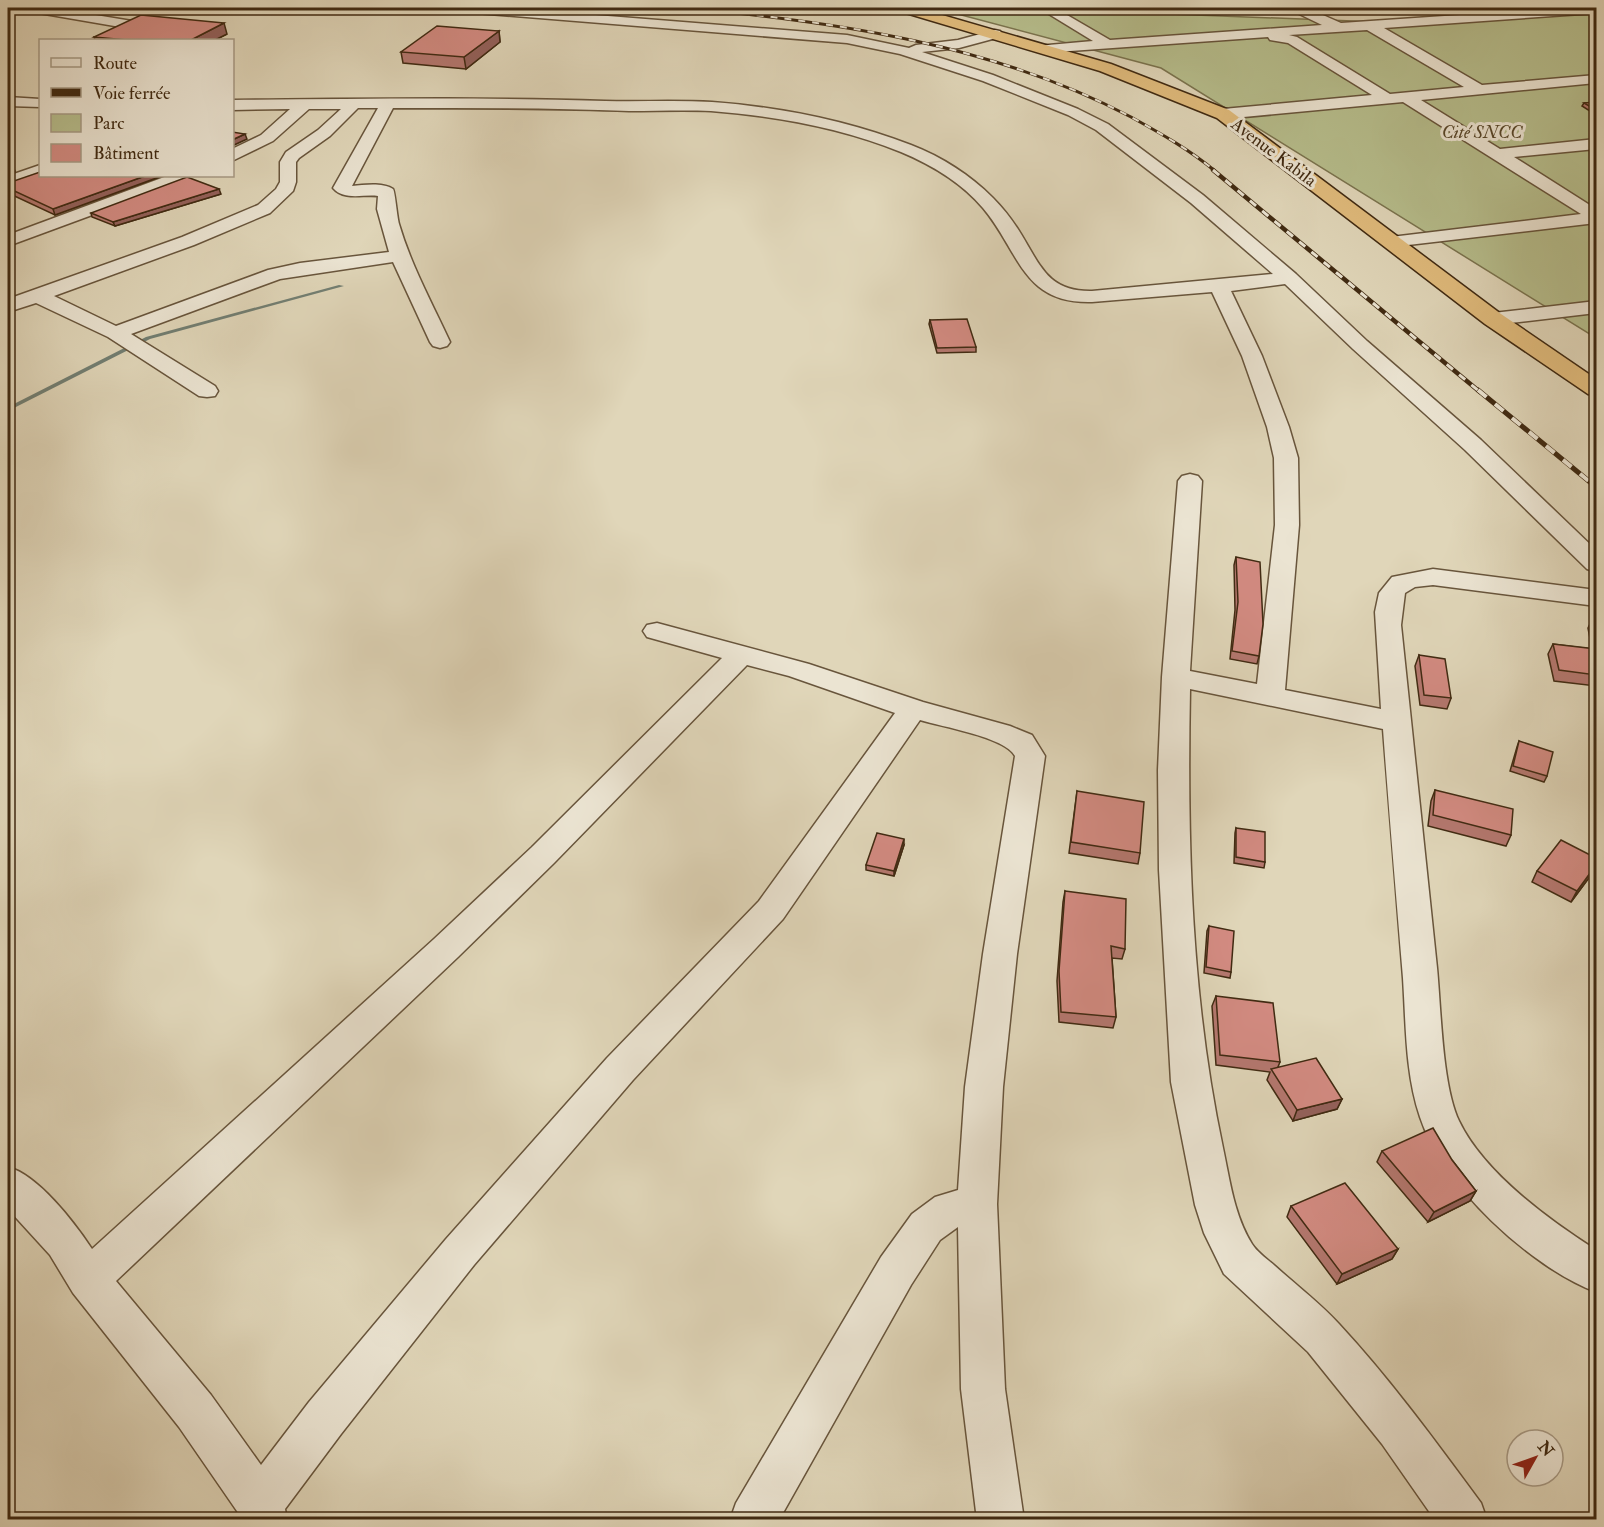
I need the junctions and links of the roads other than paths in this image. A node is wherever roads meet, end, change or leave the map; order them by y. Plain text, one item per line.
1 (33, 8) edge
2 (464, 8) edge
3 (904, 8) edge
4 (1046, 8) edge
5 (1298, 8) edge
6 (1419, 8) edge
7 (1596, 9) edge
8 (1443, 21) junction
9 (132, 25) edge
10 (1370, 26) junction
11 (1340, 28) junction
12 (995, 34) junction
13 (1294, 36) junction
14 (959, 44) junction
15 (1109, 45) junction
16 (1042, 49) junction
17 (903, 51) junction
18 (928, 58) junction
19 (1596, 79) edge
20 (1480, 90) junction
21 (1406, 97) junction
22 (1388, 99) junction
23 (8, 102) edge
24 (39, 103) edge
25 (354, 104) junction
26 (388, 104) junction
27 (234, 105) edge
28 (304, 105) junction
29 (1223, 114) junction
30 (1596, 144) edge
31 (1499, 154) junction
32 (234, 155) edge
33 (39, 170) edge
34 (178, 177) edge
35 (8, 182) edge
36 (1596, 217) edge
37 (8, 241) edge
38 (1391, 242) junction
39 (399, 256) junction
40 (1289, 278) junction
41 (1219, 286) junction
42 (36, 295) junction
43 (8, 306) edge
44 (1596, 307) edge
45 (1493, 319) junction
46 (115, 333) junction
47 (440, 342) dead end
48 (1596, 389) edge
49 (207, 391) dead end
50 (1190, 482) dead end
51 (1596, 564) edge
52 (1596, 598) edge
53 (657, 631) dead end
54 (741, 655) junction
55 (1176, 677) junction
56 (1270, 696) junction
57 (913, 709) junction
58 (1397, 722) junction
59 (8, 1184) edge
60 (977, 1204) junction
61 (1596, 1273) edge
62 (88, 1279) junction
63 (262, 1512) edge
64 (753, 1520) edge
65 (1001, 1520) edge
66 (1464, 1520) edge

1 - 9 street
2 - 17 street
3 - 12 highway, Avenue Kabila
4 - 15 street
5 - 11 street
6 - 8 street
7 - 8 street
8 - 10 street
10 - 11 street
10 - 20 street
11 - 13 street
12 - 14 street
12 - 16 highway, Avenue Kabila
13 - 15 street
13 - 22 street
14 - 17 street
14 - 18 street
15 - 16 street
16 - 29 highway, Avenue Kabila
17 - 18 street
18 - 40 street
19 - 20 street
20 - 21 street
21 - 22 street
21 - 31 street
22 - 29 street
23 - 24 street
25 - 26 street
25 - 28 street
25 - 42 street
26 - 39 street
26 - 41 street
27 - 28 street
28 - 32 street
29 - 38 highway, Avenue Kabila
30 - 31 street
31 - 36 street
33 - 35 street
34 - 37 street
36 - 38 street
38 - 45 highway, Avenue Kabila
39 - 46 street
39 - 47 street
40 - 41 street
40 - 51 street
41 - 56 street
42 - 43 street
42 - 46 street
44 - 45 street
45 - 48 highway, Avenue Kabila
46 - 49 street
50 - 55 street
52 - 58 street
53 - 54 street
54 - 57 street
54 - 62 street
55 - 56 street
55 - 66 street
56 - 58 street
57 - 60 street
57 - 63 street
58 - 61 street
59 - 62 street
60 - 64 street
60 - 65 street
62 - 63 street

